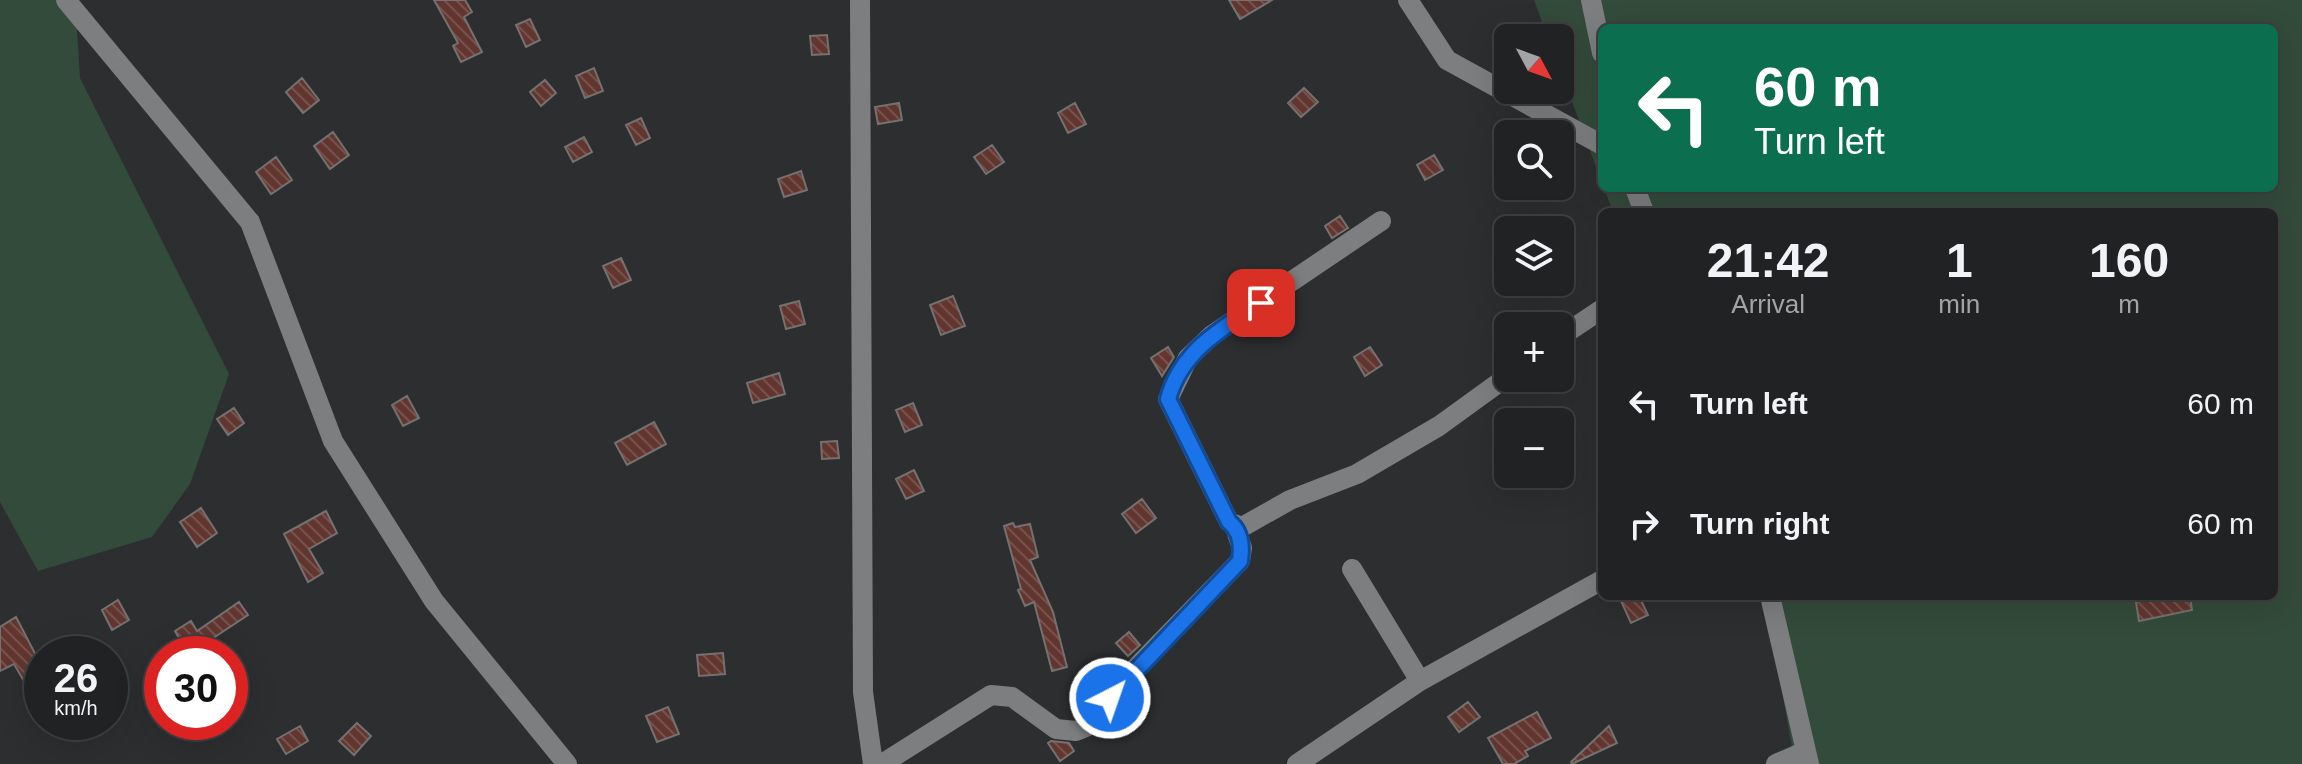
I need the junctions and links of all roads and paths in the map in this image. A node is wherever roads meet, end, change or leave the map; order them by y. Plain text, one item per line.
1 (66, 0) edge
2 (860, 0) edge
3 (1408, 0) edge
4 (1591, 0) edge
5 (1598, 34) edge
6 (1598, 143) edge
7 (1381, 221) dead end
8 (1598, 312) edge
9 (1574, 328) edge
10 (1494, 386) edge
11 (1235, 527) junction
12 (1352, 569) dead end
13 (1598, 582) edge
14 (1771, 600) edge
15 (1420, 681) junction
16 (1808, 757) edge
17 (567, 764) edge
18 (873, 764) edge
19 (882, 764) edge
20 (1297, 764) edge
21 (1776, 764) edge

1 - 17 street
2 - 18 street
3 - 6 street
4 - 5 street
7 - 11 street
8 - 9 street
10 - 11 street
11 - 19 street
12 - 15 street
13 - 15 street
14 - 16 street
15 - 20 street
16 - 21 street

